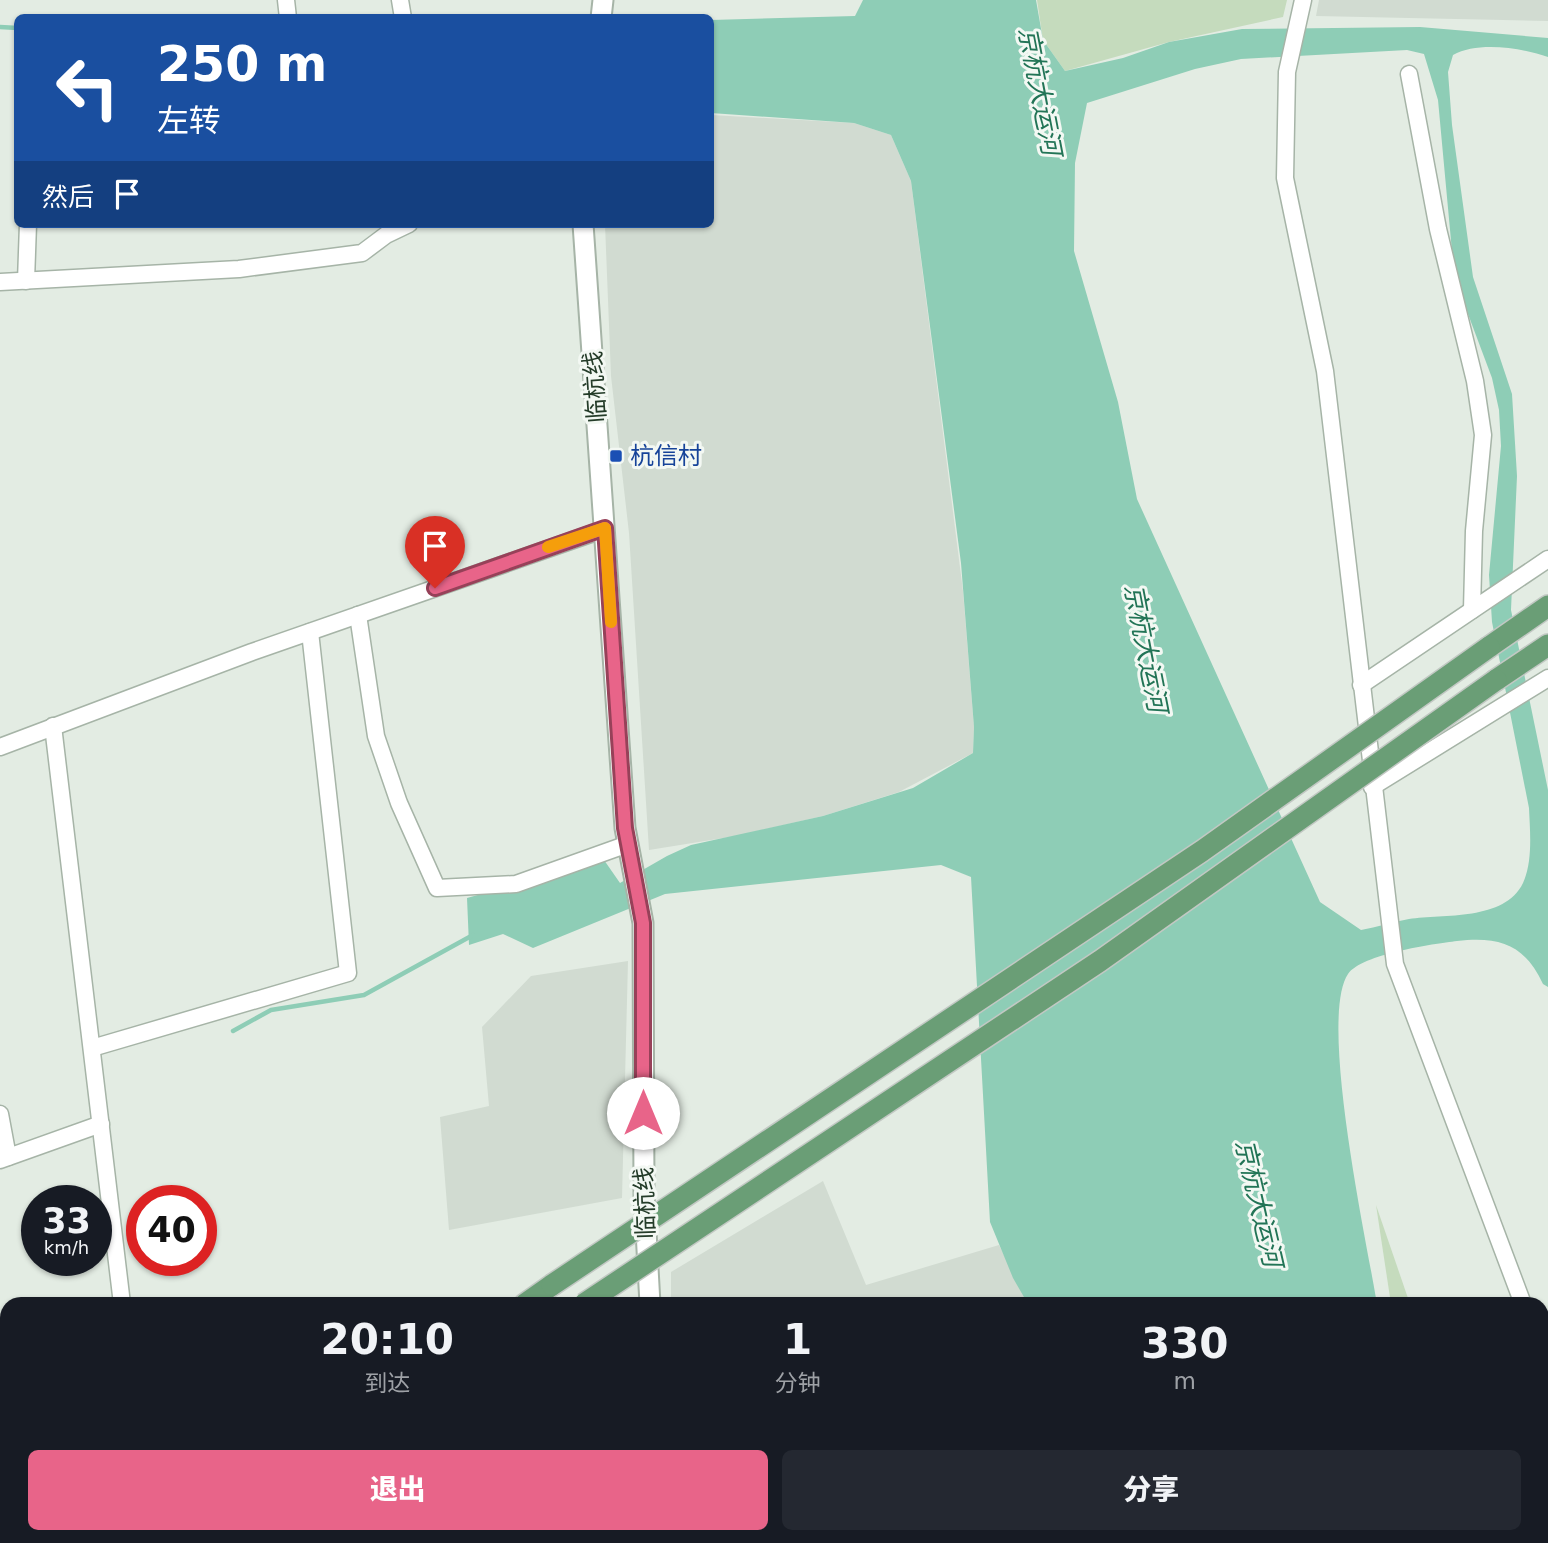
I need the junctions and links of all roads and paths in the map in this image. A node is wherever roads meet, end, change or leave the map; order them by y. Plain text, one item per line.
1 (1303, 0) edge
2 (1409, 74) dead end
3 (28, 228) edge
4 (401, 228) edge
5 (583, 228) edge
6 (26, 281) junction
7 (0, 282) edge
8 (605, 528) junction
9 (1548, 559) edge
10 (1548, 606) edge
11 (1472, 610) junction
12 (358, 615) junction
13 (310, 632) junction
14 (1548, 645) edge
15 (1548, 678) edge
16 (1361, 685) junction
17 (53, 726) junction
18 (0, 747) edge
19 (1372, 787) junction
20 (628, 844) junction
21 (92, 1048) junction
22 (0, 1114) edge
23 (101, 1124) junction
24 (4, 1158) edge
25 (121, 1297) edge
26 (535, 1297) edge
27 (595, 1297) edge
28 (650, 1297) edge
29 (1520, 1297) edge

1 - 16 street
2 - 11 street
3 - 6 street
4 - 6 street
5 - 8 street, 临杭线
6 - 7 street
8 - 12 street
8 - 20 street, 临杭线
9 - 11 street
10 - 26 main road, bridge
11 - 16 street
12 - 13 street
12 - 20 street
13 - 17 street
13 - 21 street
14 - 27 main road, bridge
15 - 19 street
16 - 19 street
17 - 18 street
17 - 21 street
19 - 29 street
20 - 28 street, 临杭线
21 - 23 street
22 - 24 street
23 - 24 street
23 - 25 street

